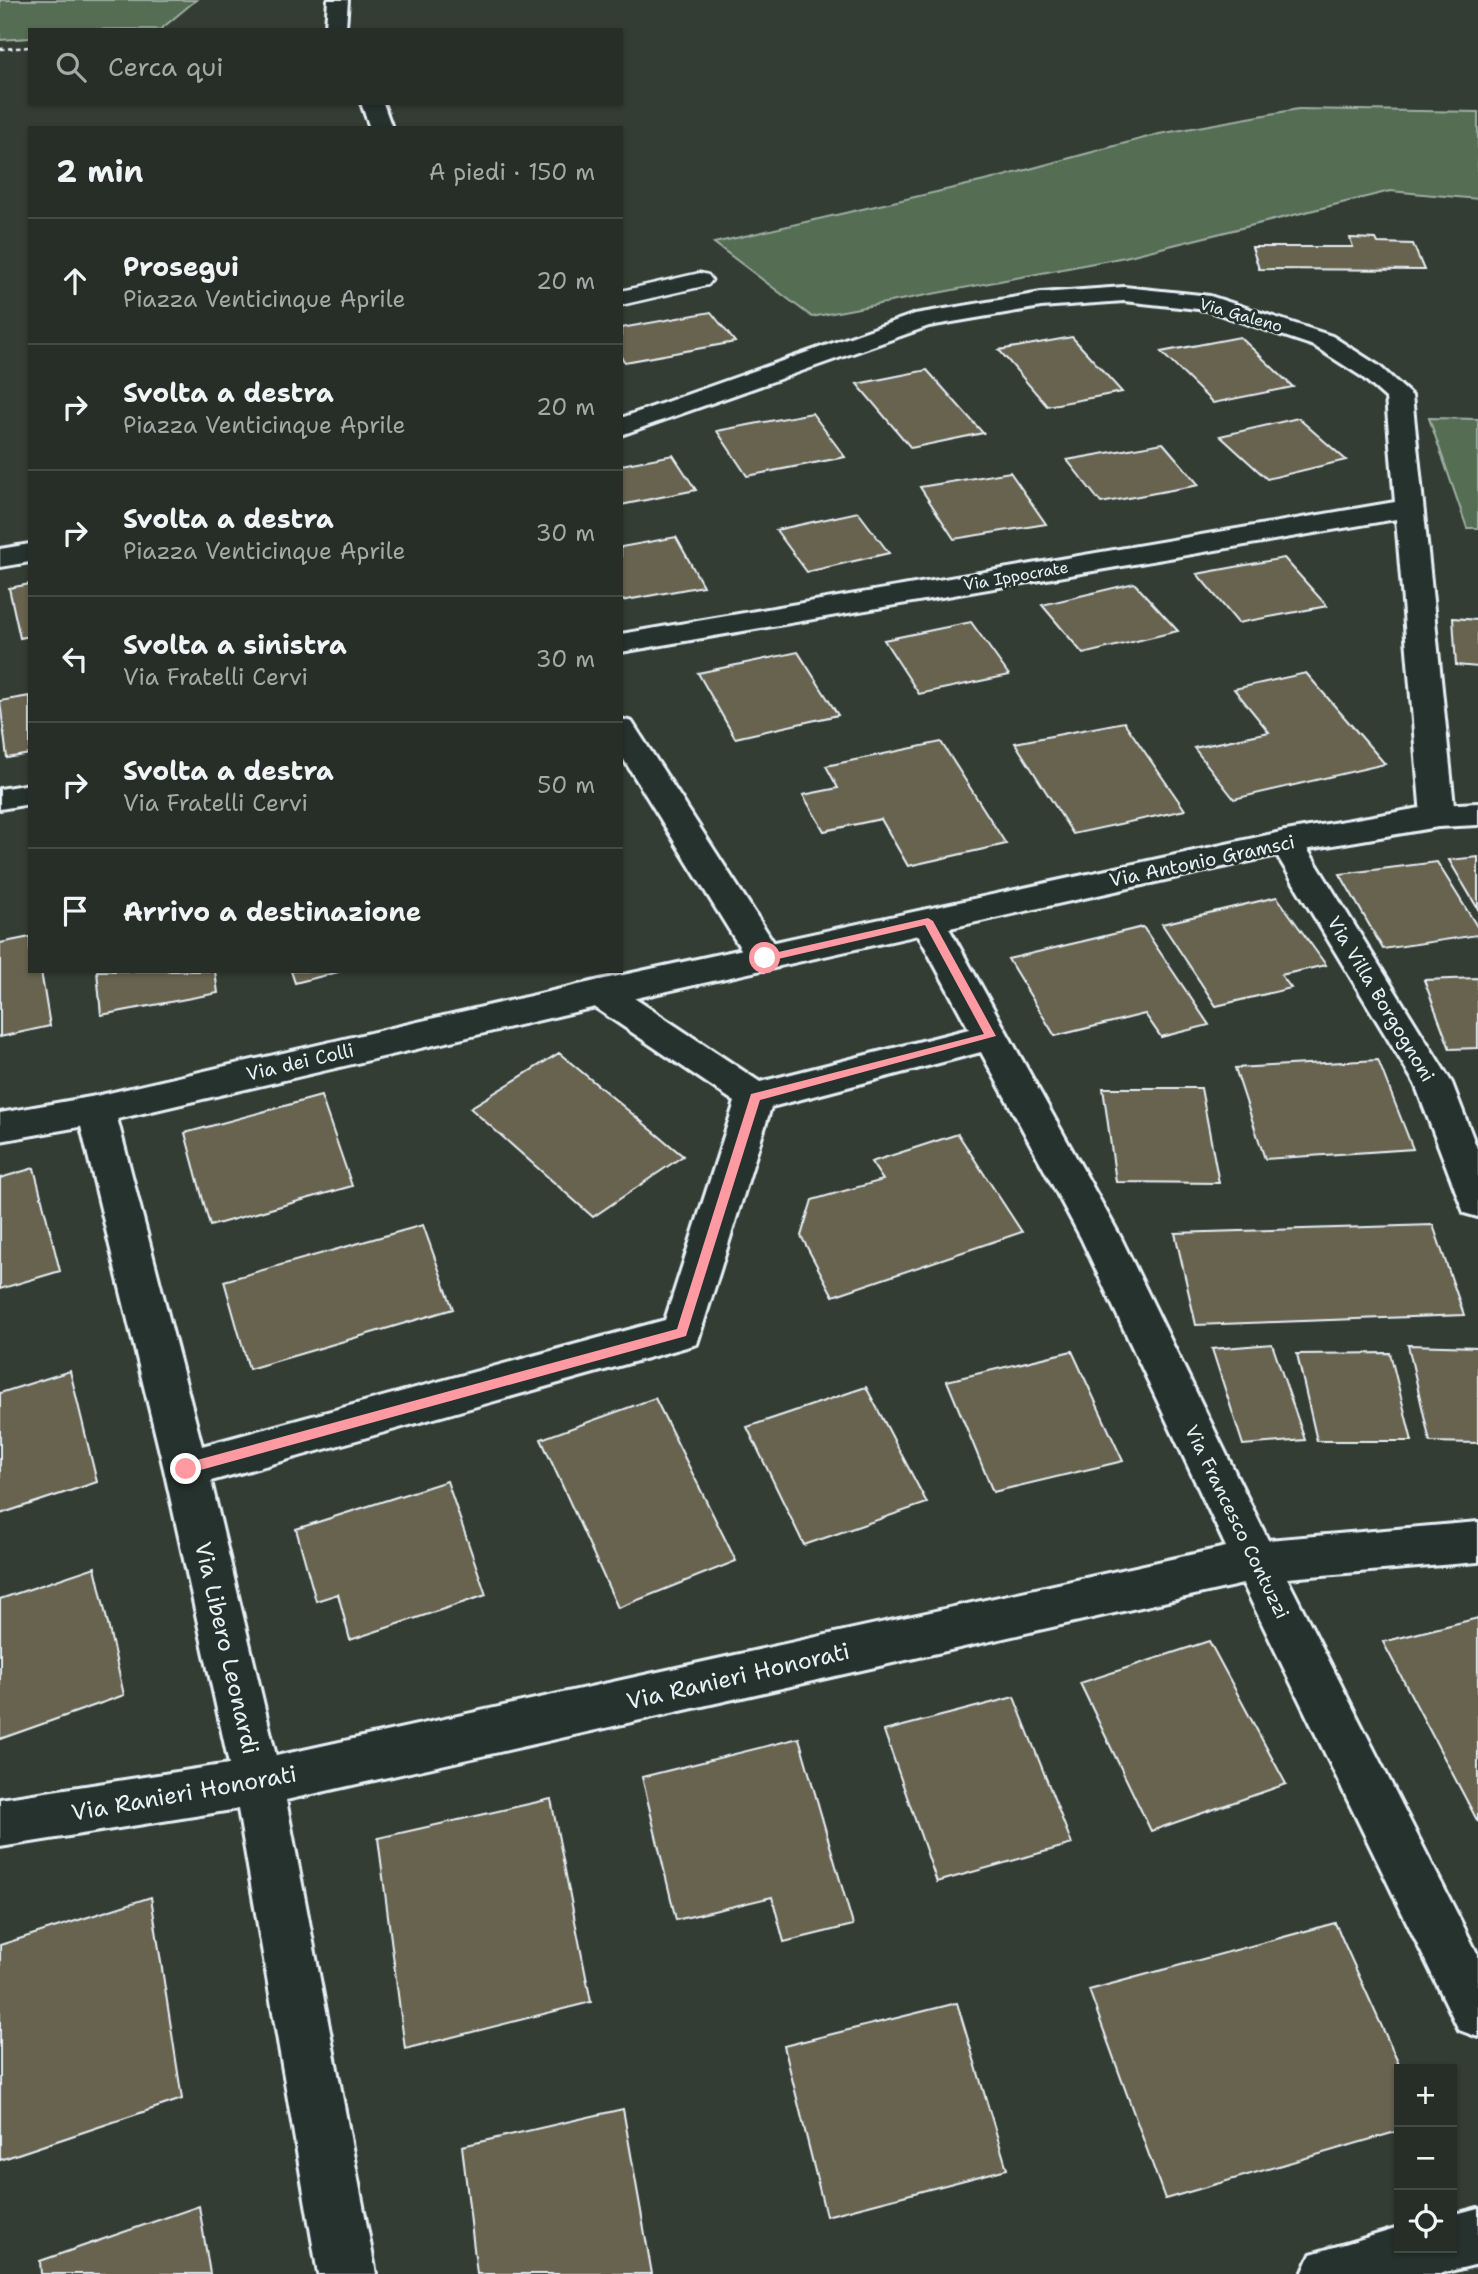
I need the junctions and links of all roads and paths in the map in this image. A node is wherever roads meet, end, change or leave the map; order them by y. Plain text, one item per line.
1 (338, 0) edge
2 (338, 28) edge
3 (28, 47) edge
4 (0, 49) edge
5 (373, 105) edge
6 (381, 126) edge
7 (700, 280) dead end
8 (623, 298) edge
9 (623, 426) edge
10 (1410, 508) junction
11 (28, 553) edge
12 (0, 558) edge
13 (623, 643) edge
14 (623, 732) edge
15 (28, 794) edge
16 (0, 799) edge
17 (1478, 814) edge
18 (1438, 816) junction
19 (1286, 842) junction
20 (928, 921) junction
21 (765, 958) junction
22 (600, 993) junction
23 (991, 1036) junction
24 (755, 1097) junction
25 (96, 1110) junction
26 (0, 1127) edge
27 (1478, 1202) edge
28 (186, 1469) junction
29 (1478, 1542) edge
30 (1255, 1561) junction
31 (258, 1783) junction
32 (0, 1823) edge
33 (1478, 2011) edge
34 (1478, 2236) edge
35 (1457, 2242) edge
36 (1413, 2253) edge
37 (347, 2274) edge
38 (1331, 2274) edge

1 - 2 street
3 - 4 path
5 - 6 street
7 - 8 lane
9 - 10 street, Via Galeno
10 - 13 street, Via Ippocrate
10 - 18 street, Via Galeno
11 - 12 street
14 - 21 street
15 - 16 street
17 - 18 street, Via Antonio Gramsci
18 - 19 street, Via Antonio Gramsci
19 - 20 street, Via Antonio Gramsci
19 - 27 street, Via Villa Borgognoni
20 - 21 street, Via Antonio Gramsci
20 - 23 street, Via Francesco Contuzzi
21 - 22 street, Via dei Colli
22 - 24 street
22 - 25 street, Via dei Colli
23 - 24 street
23 - 30 street, Via Francesco Contuzzi
24 - 28 street
25 - 26 street, Via dei Colli
25 - 28 street, Via Libero Leonardi
28 - 31 street, Via Libero Leonardi
29 - 30 street, Via Ranieri Honorati
30 - 31 street, Via Ranieri Honorati
30 - 33 street, Via Francesco Contuzzi
31 - 32 street, Via Ranieri Honorati
31 - 37 street, Via Libero Leonardi
34 - 35 street
36 - 38 street

